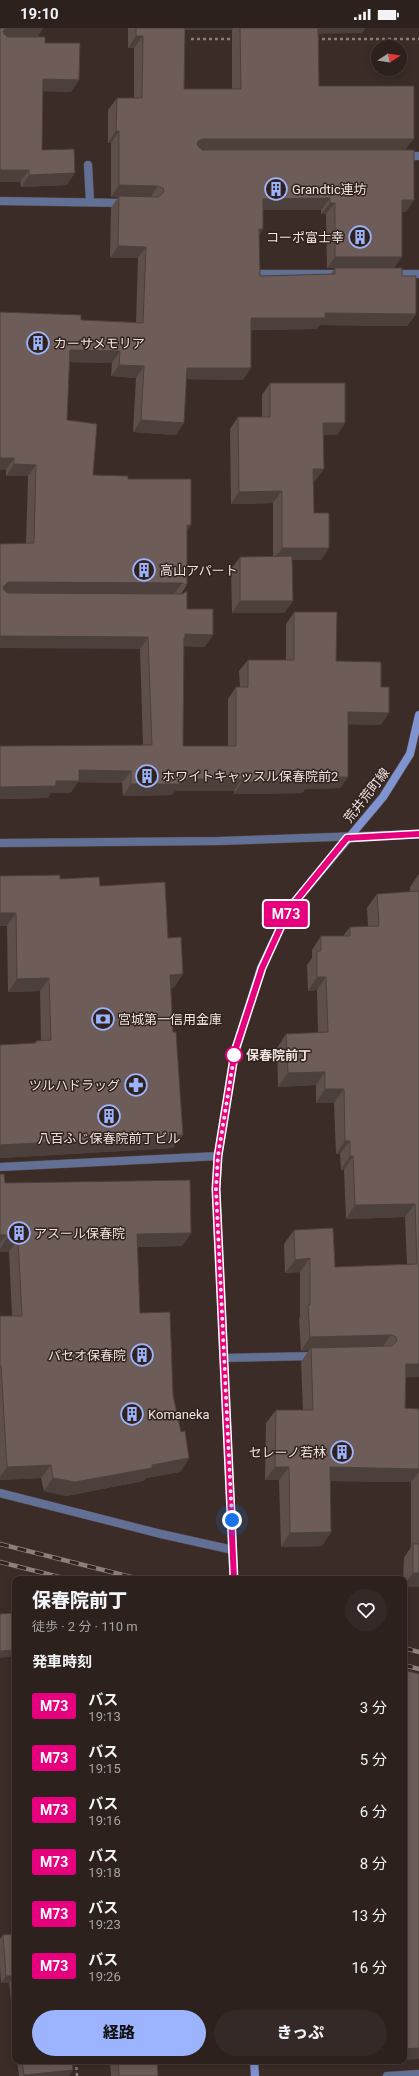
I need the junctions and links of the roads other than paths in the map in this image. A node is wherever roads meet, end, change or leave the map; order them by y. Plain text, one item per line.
1 (396, 156) edge
2 (419, 156) edge
3 (88, 165) dead end
4 (0, 201) edge
5 (90, 202) junction
6 (135, 203) edge
7 (261, 274) edge
8 (348, 274) edge
9 (379, 274) edge
10 (419, 274) edge
11 (419, 715) edge
12 (419, 834) edge
13 (347, 838) junction
14 (0, 843) edge
15 (218, 1156) junction
16 (0, 1167) edge
17 (322, 1356) edge
18 (224, 1358) junction
19 (0, 1493) edge
20 (233, 1550) junction
21 (234, 1576) edge
22 (254, 2064) edge
23 (419, 2074) edge
24 (255, 2076) edge
25 (387, 2076) edge

1 - 2 street
3 - 5 street
4 - 5 street
5 - 6 street
7 - 8 street
9 - 10 street
11 - 13 main road, 荒井荒町線
12 - 13 street
13 - 14 street
13 - 15 main road, 荒井荒町線
15 - 16 street
15 - 18 main road, 荒井荒町線
17 - 18 street
18 - 20 main road, 荒井荒町線
19 - 20 street
20 - 21 main road, 荒井荒町線
22 - 24 main road
23 - 25 street

